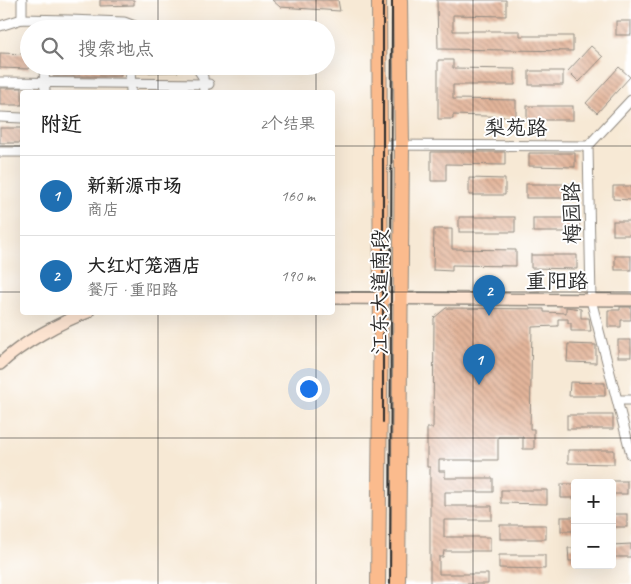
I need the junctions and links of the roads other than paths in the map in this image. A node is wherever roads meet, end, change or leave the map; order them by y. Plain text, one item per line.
1 (22, 0) edge
2 (379, 0) edge
3 (400, 0) edge
4 (22, 20) edge
5 (20, 21) edge
6 (0, 26) edge
7 (44, 75) edge
8 (130, 75) edge
9 (203, 75) edge
10 (0, 82) edge
11 (44, 82) junction
12 (130, 82) junction
13 (206, 87) edge
14 (44, 90) edge
15 (130, 90) edge
16 (631, 100) edge
17 (0, 117) edge
18 (20, 118) edge
19 (380, 145) junction
20 (402, 145) junction
21 (588, 146) junction
22 (0, 152) edge
23 (20, 152) edge
24 (335, 298) edge
25 (381, 298) junction
26 (400, 298) junction
27 (592, 300) junction
28 (631, 300) edge
29 (80, 315) edge
30 (0, 364) edge
31 (618, 400) junction
32 (631, 400) edge
33 (631, 454) edge
34 (378, 584) edge
35 (398, 584) edge

1 - 4 street
2 - 19 main road, 江东大道南段
3 - 20 main road, 江东大道南段
5 - 6 street
7 - 11 street
8 - 12 street
9 - 13 street
10 - 11 street
11 - 12 street
11 - 14 street
12 - 13 street
12 - 15 street
16 - 21 street
17 - 18 street
19 - 20 street, 梨苑路
19 - 25 main road, 江东大道南段
20 - 21 street, 梨苑路
20 - 26 main road, 江东大道南段
21 - 27 street, 梅园路
22 - 23 street
24 - 25 street, 重阳路
25 - 26 street, 重阳路
25 - 34 main road, 江东大道南段
26 - 27 street, 重阳路
26 - 35 main road, 江东大道南段
27 - 28 street, 重阳路
27 - 31 street, 梅园路
29 - 30 street
31 - 32 street
31 - 33 street, 梅园路

